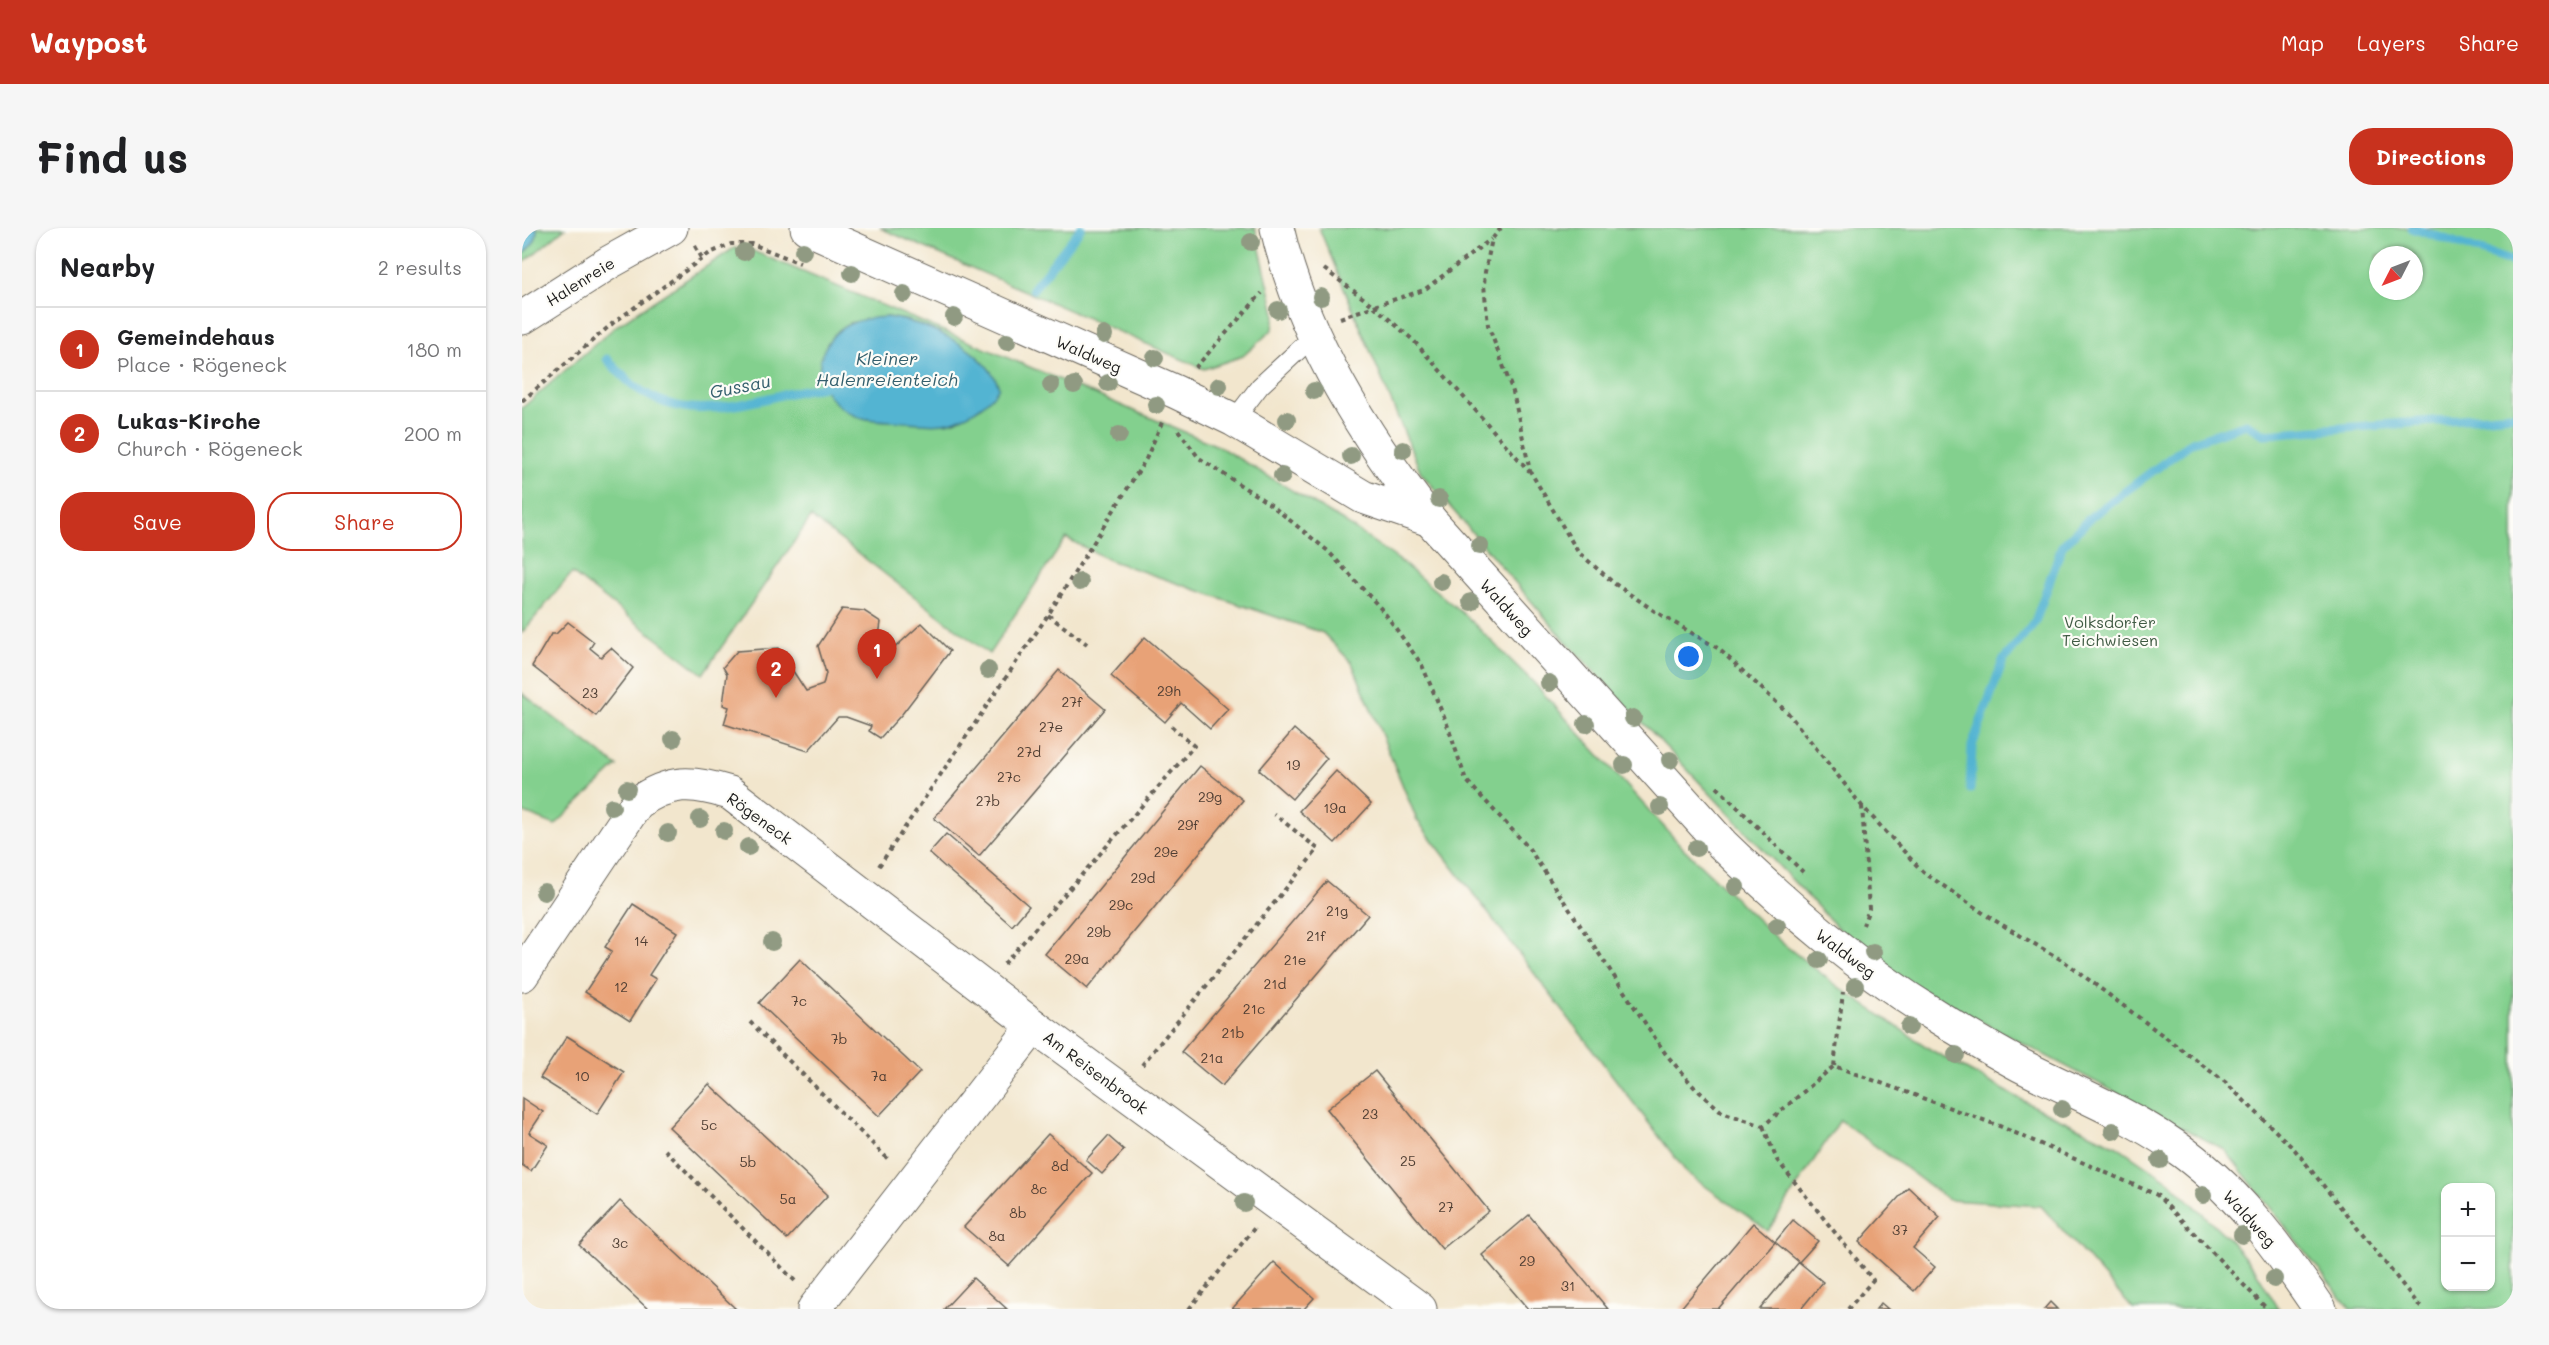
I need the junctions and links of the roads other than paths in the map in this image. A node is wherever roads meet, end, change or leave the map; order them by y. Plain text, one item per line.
1 (671, 228) edge
2 (807, 228) edge
3 (1277, 228) edge
4 (522, 318) edge
5 (1334, 327) junction
6 (1234, 420) junction
7 (1430, 520) junction
8 (522, 975) edge
9 (1034, 1026) junction
10 (816, 1306) edge
11 (1420, 1309) edge
12 (2320, 1309) edge

1 - 4 main road, Halenreie
2 - 6 main road, Waldweg
3 - 5 main road, Waldweg
5 - 6 lane
5 - 7 main road, Waldweg
6 - 7 main road, Waldweg
7 - 12 main road, Waldweg
8 - 9 main road, Rögeneck
9 - 10 main road, Am Reisenbrook
9 - 11 main road, Am Reisenbrook

